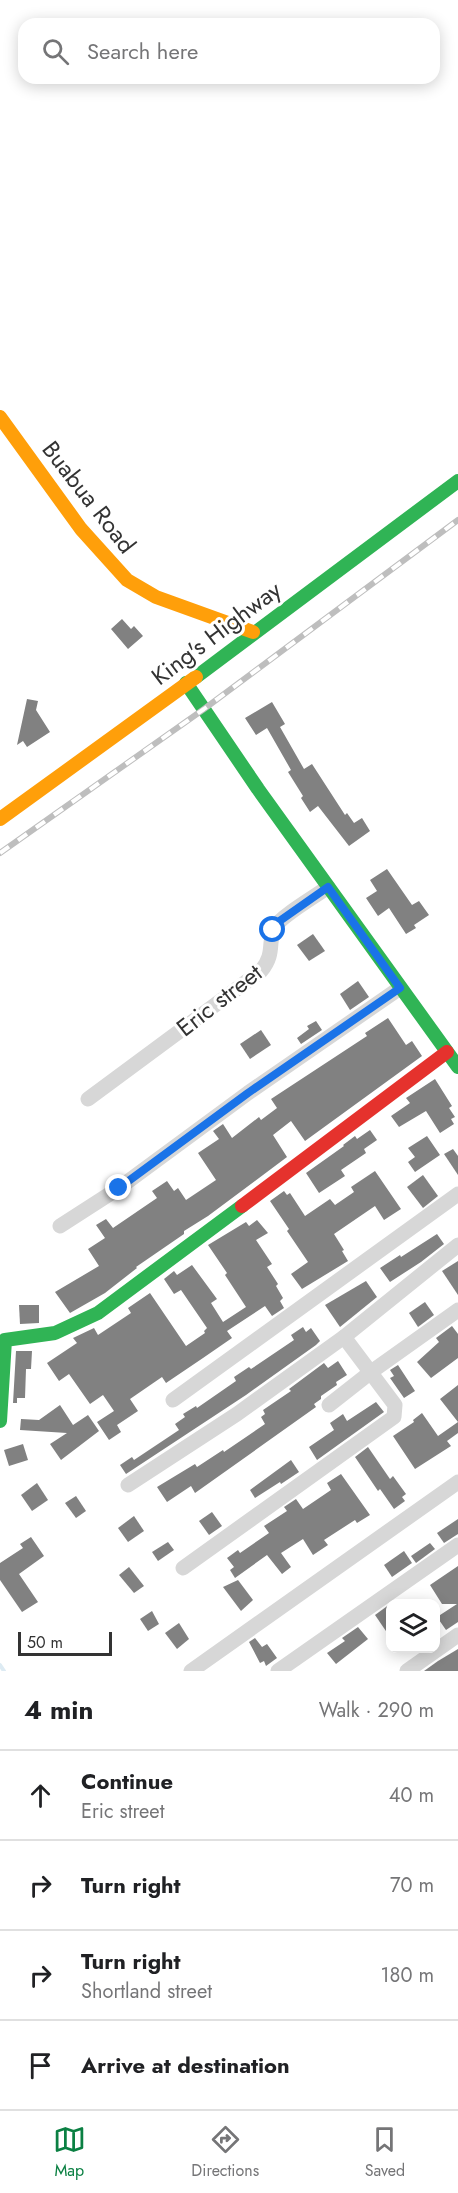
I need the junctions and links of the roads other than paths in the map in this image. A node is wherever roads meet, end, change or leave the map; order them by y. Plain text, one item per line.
1 (0, 417) edge
2 (458, 482) edge
3 (253, 632) junction
4 (186, 683) junction
5 (0, 819) edge
6 (328, 887) junction
7 (400, 988) junction
8 (447, 1052) junction
9 (458, 1067) edge
10 (88, 1099) dead end
11 (458, 1194) edge
12 (60, 1226) dead end
13 (458, 1245) edge
14 (458, 1310) edge
15 (344, 1337) junction
16 (371, 1372) junction
17 (173, 1400) dead end
18 (329, 1405) dead end
19 (0, 1422) edge
20 (458, 1482) edge
21 (128, 1485) dead end
22 (458, 1545) edge
23 (183, 1568) dead end
24 (458, 1635) edge
25 (191, 1671) edge
26 (278, 1671) edge
27 (407, 1671) edge

1 - 3 main road, Buabua Road
2 - 3 main road, King's Highway
3 - 4 main road, King's Highway
4 - 5 main road, King's Highway
4 - 6 main road
6 - 7 main road
6 - 10 street, Eric street
7 - 8 main road
7 - 12 street
8 - 9 main road
8 - 19 main road
11 - 17 street
13 - 15 street
14 - 16 street
15 - 16 street
15 - 21 street
16 - 18 street
16 - 23 street
20 - 25 street
22 - 26 street
24 - 27 street

